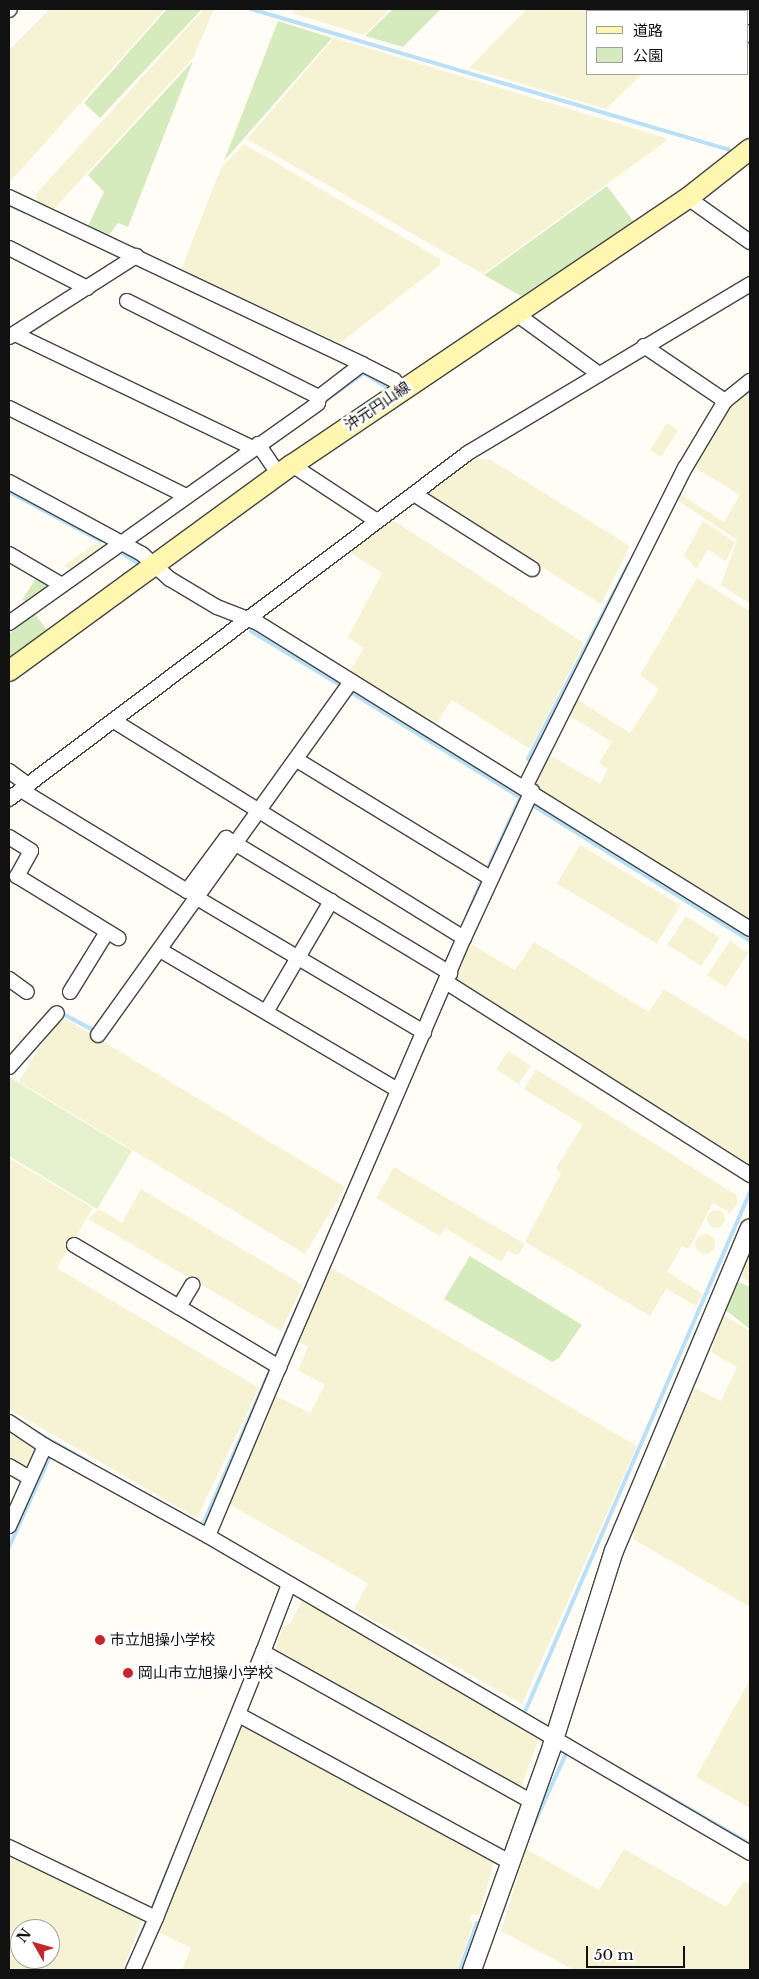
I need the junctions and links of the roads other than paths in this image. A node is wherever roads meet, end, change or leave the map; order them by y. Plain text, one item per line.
1 (750, 149) edge
2 (9, 197) edge
3 (688, 198) junction
4 (750, 242) edge
5 (9, 248) edge
6 (131, 259) junction
7 (750, 284) edge
8 (87, 288) junction
9 (127, 301) dead end
10 (515, 313) junction
11 (16, 334) edge
12 (644, 346) junction
13 (358, 368) junction
14 (597, 371) junction
15 (750, 381) edge
16 (398, 385) junction
17 (319, 397) junction
18 (724, 401) junction
19 (9, 408) edge
20 (258, 447) junction
21 (280, 469) junction
22 (9, 482) edge
23 (414, 494) junction
24 (184, 495) junction
25 (375, 518) junction
26 (122, 543) junction
27 (9, 554) edge
28 (153, 566) junction
29 (532, 569) dead end
30 (62, 585) junction
31 (246, 618) junction
32 (9, 623) edge
33 (9, 671) edge
34 (347, 686) junction
35 (114, 721) junction
36 (297, 760) junction
37 (21, 782) edge
38 (527, 795) junction
39 (9, 799) edge
40 (256, 810) junction
41 (9, 838) edge
42 (234, 842) junction
43 (486, 875) junction
44 (197, 898) junction
45 (331, 901) junction
46 (750, 928) edge
47 (460, 936) junction
48 (160, 950) junction
49 (298, 957) junction
50 (448, 978) junction
51 (9, 979) edge
52 (27, 992) dead end
53 (70, 992) dead end
54 (266, 1012) junction
55 (57, 1013) dead end
56 (420, 1029) junction
57 (98, 1035) dead end
58 (9, 1067) edge
59 (394, 1088) junction
60 (750, 1174) edge
61 (750, 1228) edge
62 (74, 1245) dead end
63 (192, 1285) dead end
64 (179, 1307) junction
65 (275, 1364) junction
66 (9, 1422) edge
67 (45, 1446) junction
68 (9, 1466) edge
69 (30, 1478) junction
70 (9, 1526) edge
71 (208, 1536) junction
72 (288, 1587) junction
73 (263, 1652) junction
74 (239, 1715) junction
75 (554, 1740) junction
76 (532, 1802) junction
77 (9, 1847) edge
78 (750, 1853) edge
79 (508, 1861) junction
80 (151, 1915) junction
81 (133, 1970) edge
82 (472, 1970) edge

1 - 3 main road, 沖元円山線
2 - 6 street
3 - 4 street
3 - 10 main road, 沖元円山線
5 - 8 street
6 - 8 street
6 - 13 street
7 - 12 street
8 - 11 street
9 - 17 street
10 - 14 street
10 - 16 main road, 沖元円山線
11 - 20 street
12 - 14 street
12 - 18 street
13 - 16 street
13 - 17 street
14 - 23 street
15 - 18 street
16 - 21 main road, 沖元円山線
17 - 20 street
18 - 38 street
19 - 24 street
20 - 21 street
20 - 24 street
21 - 25 street
21 - 28 main road, 沖元円山線
22 - 26 street
23 - 25 street
23 - 29 street
24 - 26 street
25 - 31 street
26 - 28 street
26 - 30 street
27 - 30 street
28 - 31 street
28 - 33 main road, 沖元円山線
30 - 32 street
31 - 34 street
31 - 35 street
34 - 36 street
34 - 38 street
35 - 37 street
35 - 40 street
36 - 40 street
36 - 43 street
37 - 39 street
37 - 42 street
38 - 43 street
38 - 46 street
40 - 42 street
40 - 47 street
41 - 53 street
42 - 44 street
42 - 45 street
43 - 47 street
44 - 48 street
44 - 49 street
45 - 49 street
45 - 50 street
47 - 50 street
48 - 54 street
48 - 57 street
49 - 54 street
49 - 56 street
50 - 56 street
50 - 60 street
51 - 52 street
54 - 59 street
55 - 58 street
56 - 59 street
59 - 65 street
61 - 75 street
62 - 64 street
63 - 64 street
64 - 65 street
65 - 71 street
66 - 67 street
67 - 69 street
67 - 71 street
68 - 69 street
69 - 70 street
71 - 72 street
72 - 73 street
72 - 75 street
73 - 74 street
73 - 76 street
74 - 79 street
74 - 80 street
75 - 76 street
75 - 78 street
76 - 79 street
77 - 80 street
79 - 82 street
80 - 81 street

